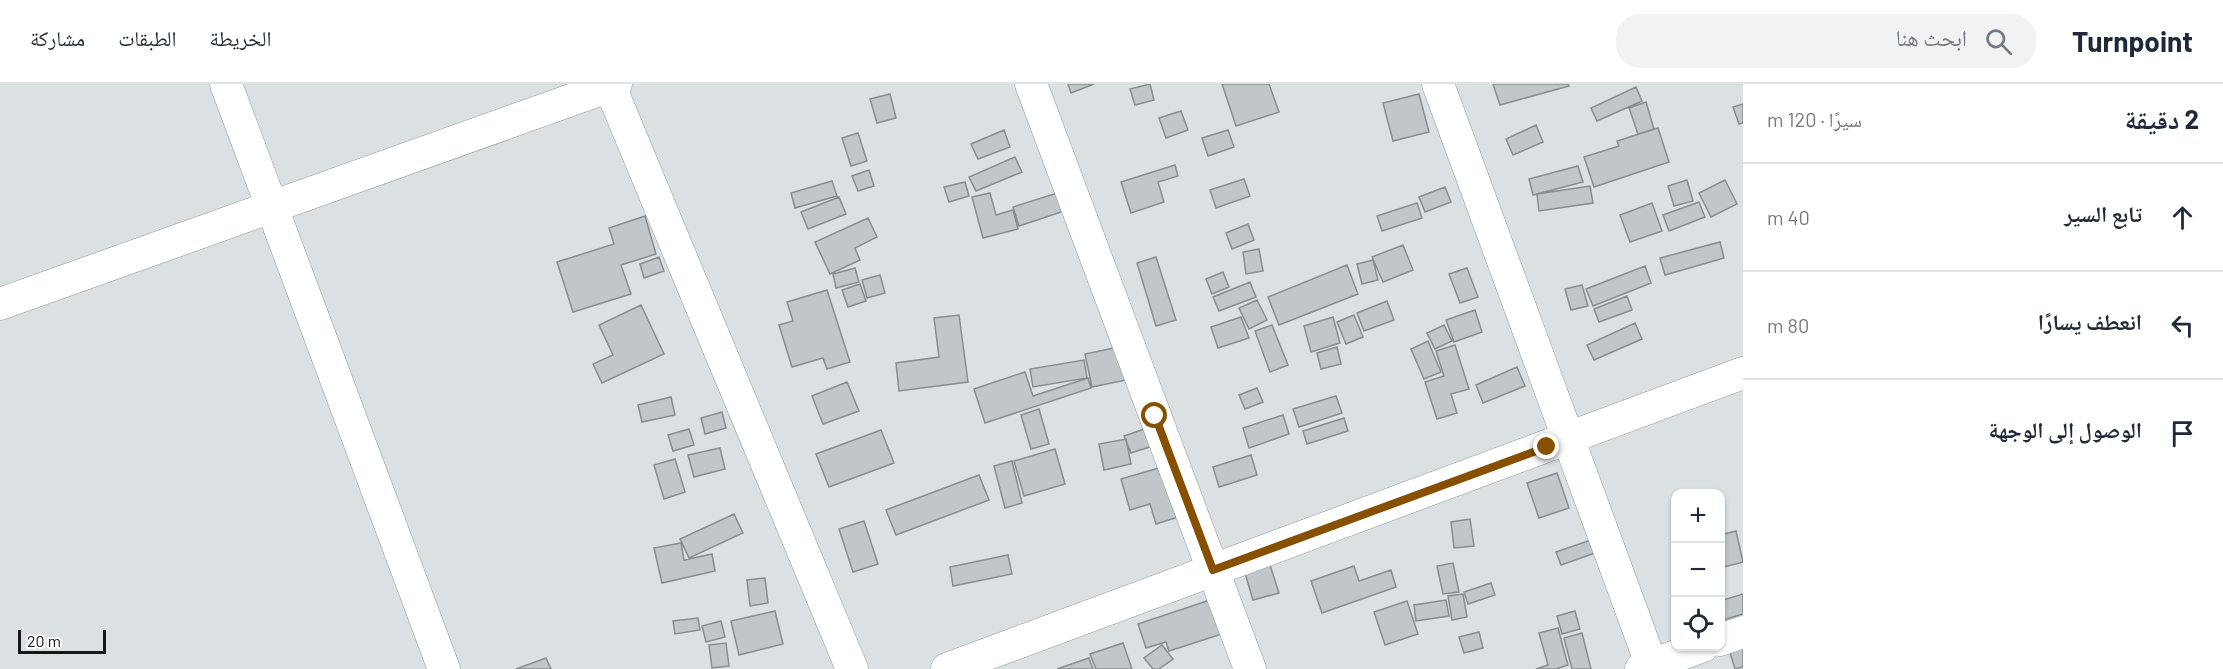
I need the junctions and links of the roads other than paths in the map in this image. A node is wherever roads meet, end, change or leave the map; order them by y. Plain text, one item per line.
1 (226, 84) edge
2 (1031, 84) edge
3 (1438, 84) edge
4 (611, 85) edge
5 (272, 207) junction
6 (0, 304) edge
7 (1743, 373) edge
8 (1569, 438) junction
9 (1213, 570) junction
10 (1743, 632) edge
11 (1725, 638) edge
12 (1691, 651) edge
13 (1649, 668) edge
14 (444, 669) edge
15 (852, 669) edge
16 (947, 669) edge
17 (1250, 669) edge

1 - 5 street
2 - 9 street
3 - 8 street
4 - 5 street
4 - 15 street
5 - 6 street
5 - 14 street
7 - 8 street
8 - 9 street
8 - 13 street
9 - 16 street
9 - 17 street
10 - 11 street
12 - 13 street

